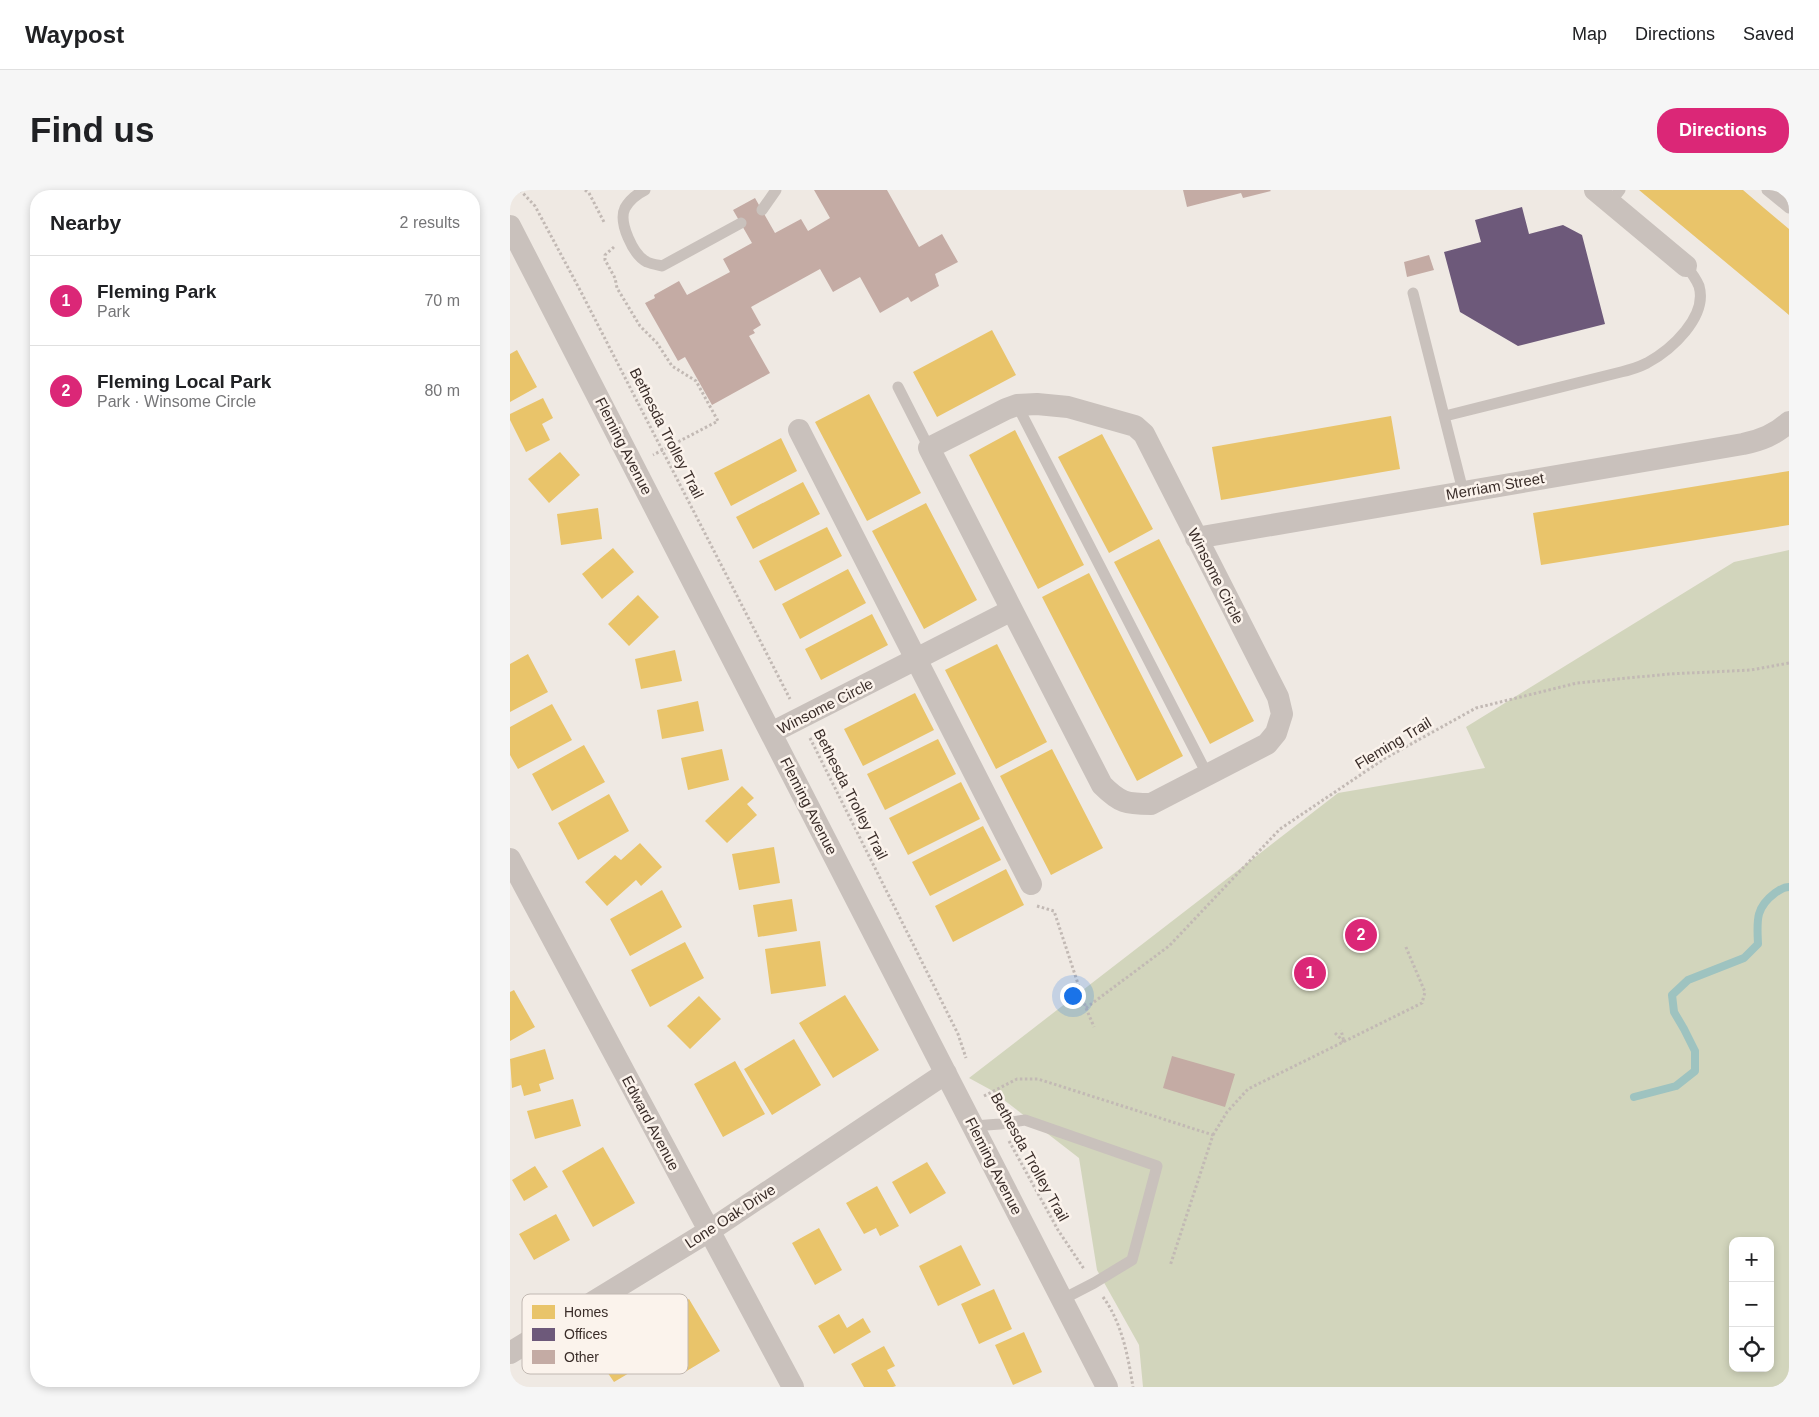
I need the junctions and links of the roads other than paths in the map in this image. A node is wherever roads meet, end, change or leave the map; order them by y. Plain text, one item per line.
1 (645, 190) edge
2 (776, 190) edge
3 (1766, 190) edge
4 (1608, 194) edge
5 (1789, 208) edge
6 (762, 210) dead end
7 (741, 223) dead end
8 (510, 226) edge
9 (1686, 266) joint
10 (1413, 293) dead end
11 (898, 387) dead end
12 (1017, 405) junction
13 (1445, 416) junction
14 (1789, 422) edge
15 (799, 430) dead end
16 (929, 448) junction
17 (1463, 492) junction
18 (1196, 538) junction
19 (1012, 610) junction
20 (916, 659) junction
21 (772, 734) junction
22 (1207, 774) junction
23 (510, 859) edge
24 (1031, 884) road end
25 (946, 1073) junction
26 (974, 1126) junction
27 (709, 1231) junction
28 (606, 1294) edge
29 (1063, 1299) junction
30 (522, 1346) edge
31 (510, 1353) edge
32 (793, 1387) edge
33 (1108, 1387) edge

1 - 7 lane
2 - 6 lane
3 - 5 lane
4 - 9 street
8 - 21 street, Fleming Avenue
9 - 13 lane
10 - 13 lane
11 - 16 lane
12 - 16 street, Winsome Circle
12 - 18 street, Winsome Circle
12 - 22 lane
13 - 17 lane
14 - 17 street, Merriam Street
15 - 20 street
16 - 19 street, Winsome Circle
17 - 18 street, Merriam Street
18 - 22 street, Winsome Circle
19 - 20 street, Winsome Circle
19 - 22 street, Winsome Circle
20 - 21 street, Winsome Circle
20 - 24 street
21 - 25 street, Fleming Avenue
23 - 27 street, Edward Avenue
25 - 26 street, Fleming Avenue
25 - 27 street, Lone Oak Drive
26 - 29 street, Fleming Avenue
26 - 29 lane
27 - 28 street, Lone Oak Drive
27 - 32 street, Edward Avenue
29 - 33 street, Fleming Avenue
30 - 31 street, Lone Oak Drive

